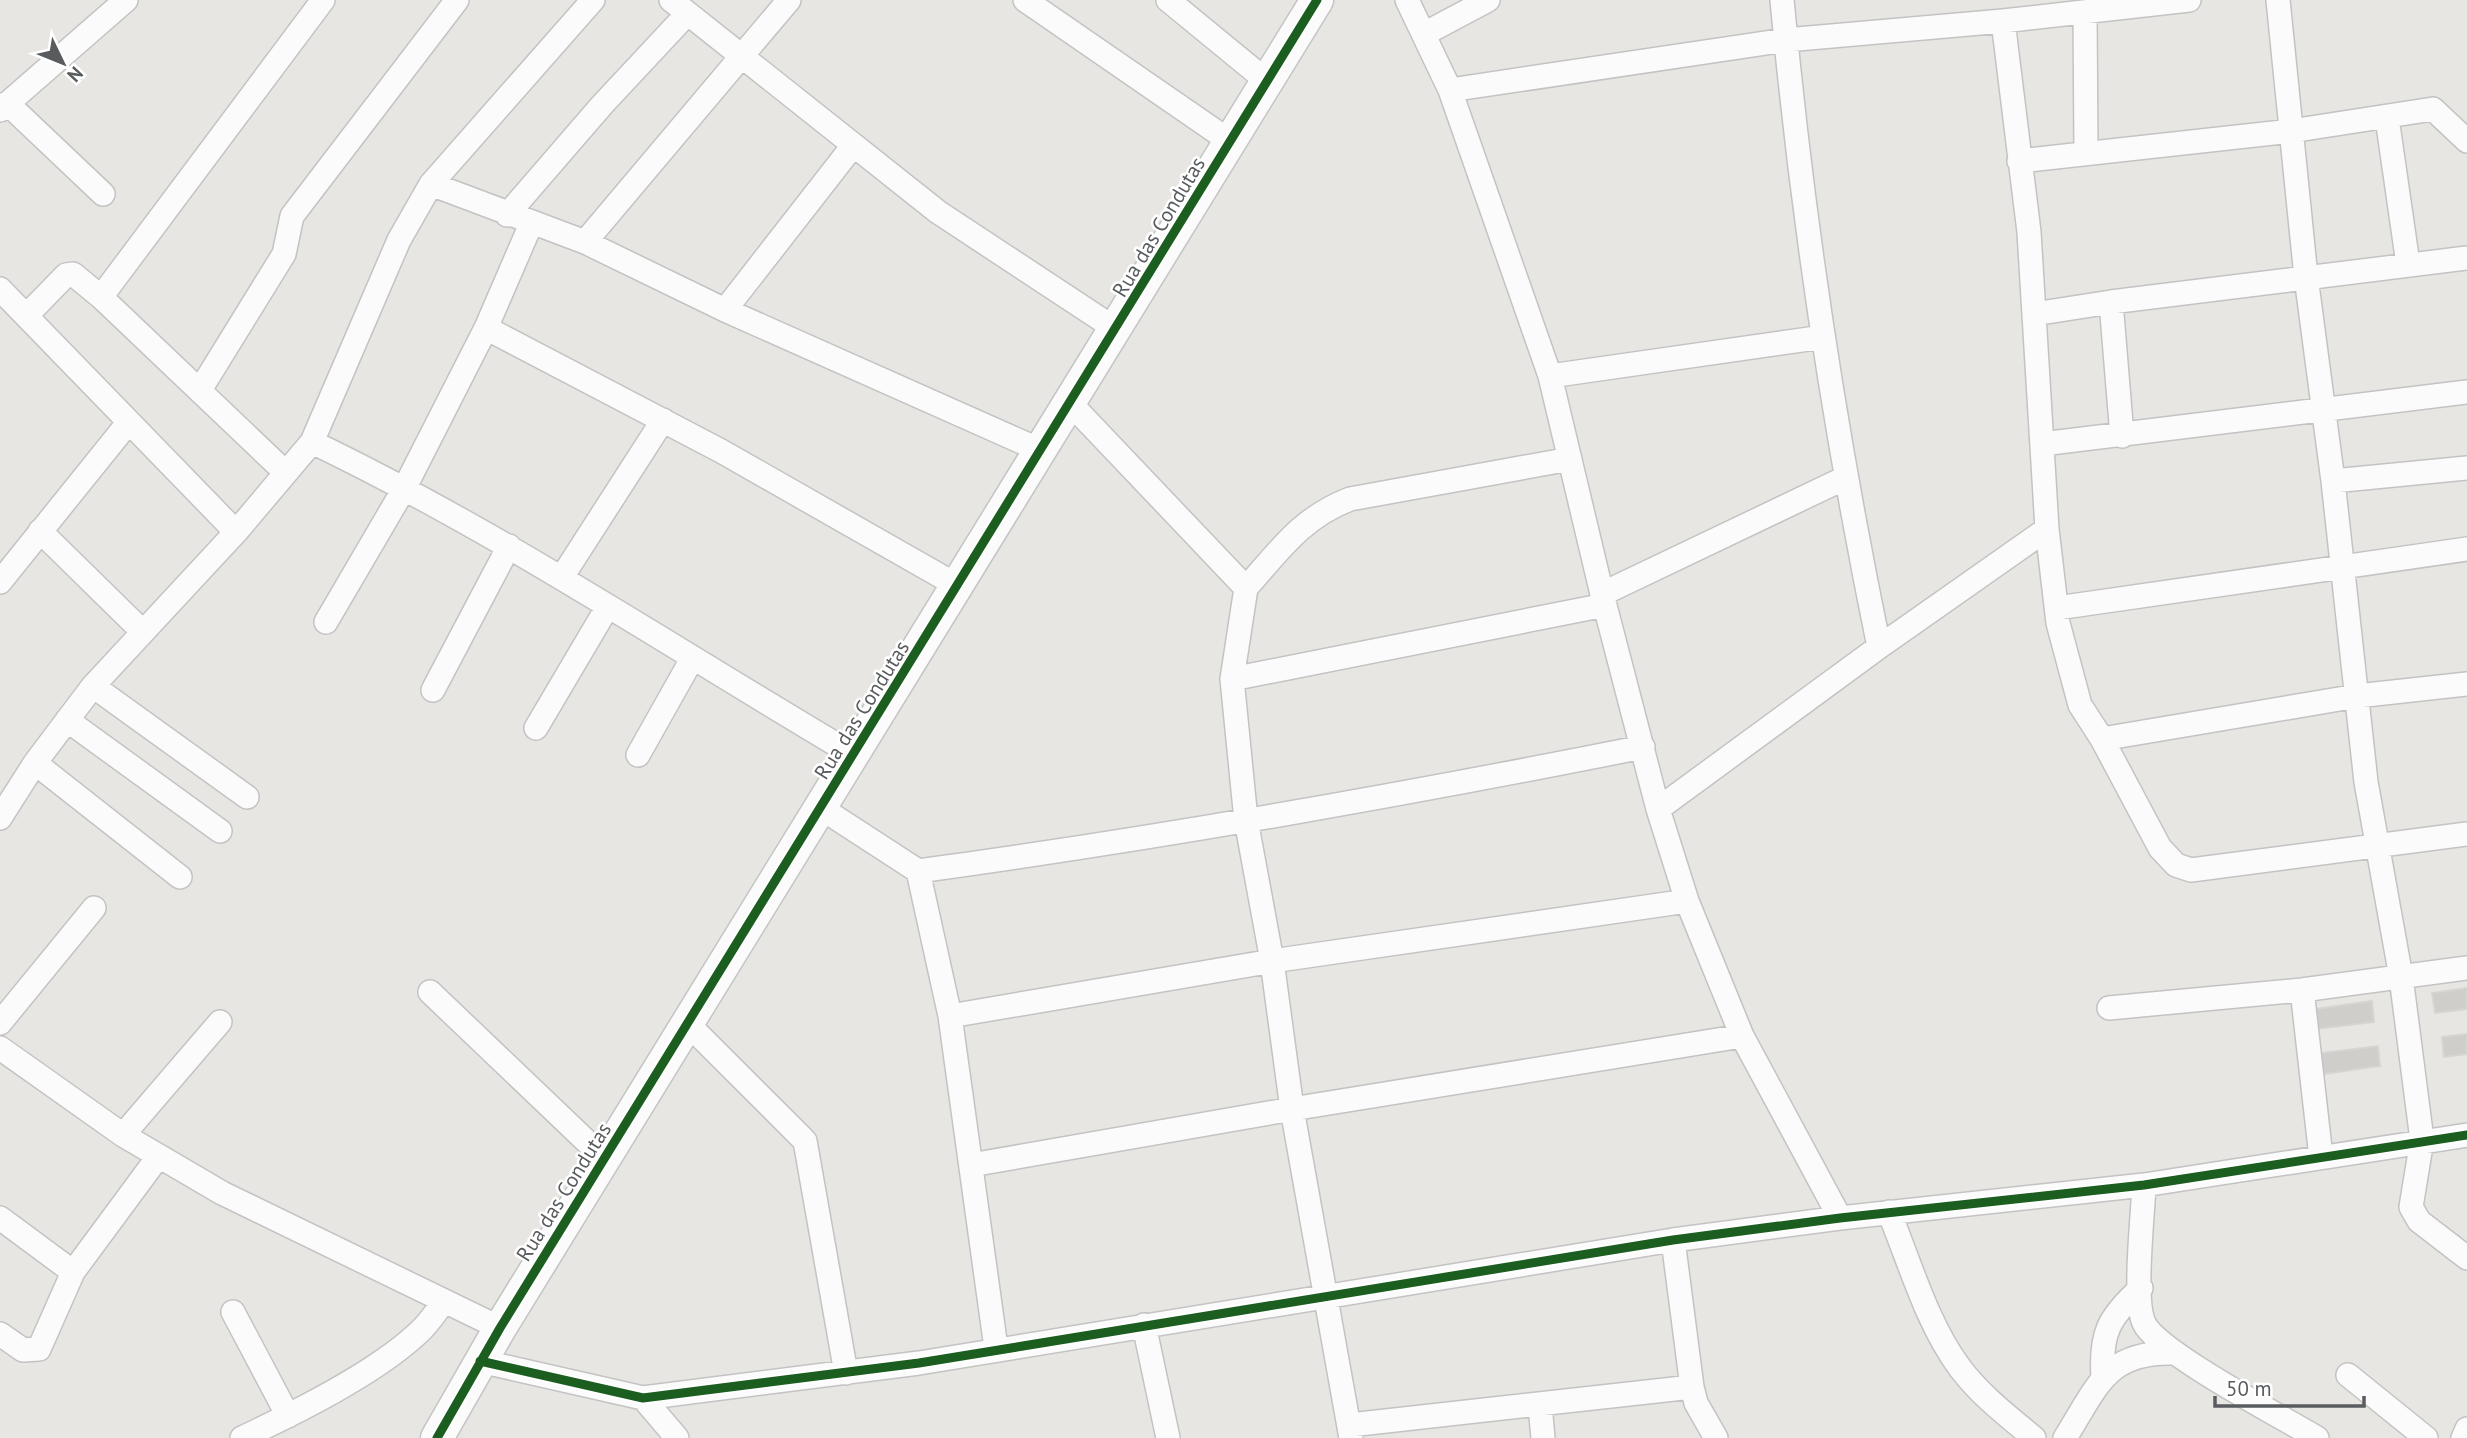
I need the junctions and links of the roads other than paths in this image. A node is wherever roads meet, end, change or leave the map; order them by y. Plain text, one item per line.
1 (126, 0) edge
2 (323, 0) edge
3 (457, 0) edge
4 (593, 0) edge
5 (789, 0) edge
6 (1025, 0) edge
7 (1168, 0) edge
8 (1317, 0) edge
9 (1407, 0) edge
10 (1488, 0) edge
11 (1782, 0) edge
12 (2189, 0) edge
13 (2278, 0) edge
14 (679, 7) edge
15 (2085, 12) junction
16 (2003, 21) junction
17 (1424, 34) junction
18 (1786, 40) junction
19 (740, 57) junction
20 (1268, 82) junction
21 (1450, 90) junction
22 (3, 106) edge
23 (2387, 118) junction
24 (2291, 131) junction
25 (2467, 141) edge
26 (1231, 142) junction
27 (852, 147) junction
28 (2086, 153) junction
29 (2019, 161) junction
30 (431, 184) junction
31 (103, 194) dead end
32 (507, 215) junction
33 (531, 224) junction
34 (585, 242) junction
35 (2467, 258) edge
36 (2408, 264) junction
37 (2306, 277) junction
38 (0, 289) edge
39 (101, 297) junction
40 (2111, 302) junction
41 (725, 310) junction
42 (2034, 314) junction
43 (27, 315) junction
44 (486, 328) junction
45 (1116, 330) junction
46 (1823, 337) junction
47 (1550, 376) junction
48 (200, 390) junction
49 (2467, 392) edge
50 (1071, 404) junction
51 (2323, 411) junction
52 (663, 420) junction
53 (128, 424) junction
54 (2122, 436) junction
55 (312, 442) junction
56 (2042, 444) junction
57 (1042, 451) junction
58 (1570, 459) junction
59 (2467, 468) edge
60 (285, 472) junction
61 (1845, 478) junction
62 (2333, 481) junction
63 (405, 487) junction
64 (2047, 529) junction
65 (40, 531) junction
66 (236, 532) junction
67 (509, 546) junction
68 (2467, 549) edge
69 (2342, 567) junction
70 (562, 578) junction
71 (0, 582) edge
72 (958, 586) junction
73 (1246, 588) junction
74 (1604, 599) junction
75 (608, 606) junction
76 (2057, 608) junction
77 (326, 622) dead end
78 (143, 632) junction
79 (1879, 647) junction
80 (692, 659) junction
81 (1231, 679) junction
82 (2467, 684) edge
83 (93, 686) junction
84 (433, 690) dead end
85 (2357, 696) junction
86 (67, 720) junction
87 (536, 728) dead end
88 (2102, 739) junction
89 (1643, 747) junction
90 (638, 755) dead end
91 (854, 755) junction
92 (35, 763) junction
93 (247, 797) dead end
94 (821, 808) junction
95 (1658, 809) junction
96 (0, 818) edge
97 (1246, 820) junction
98 (220, 831) dead end
99 (2467, 834) edge
100 (2377, 845) junction
101 (918, 871) junction
102 (180, 877) dead end
103 (1687, 901) junction
104 (94, 908) dead end
105 (1272, 961) junction
106 (2467, 968) edge
107 (2400, 977) junction
108 (2302, 990) junction
109 (430, 992) dead end
110 (2109, 1008) dead end
111 (950, 1016) junction
112 (220, 1022) dead end
113 (0, 1023) edge
114 (688, 1024) junction
115 (1742, 1036) junction
116 (0, 1048) edge
117 (1292, 1109) junction
118 (123, 1135) junction
119 (2467, 1135) edge
120 (2422, 1140) junction
121 (158, 1157) junction
122 (2320, 1157) junction
123 (605, 1159) junction
124 (971, 1165) junction
125 (2144, 1185) junction
126 (1889, 1212) junction
127 (0, 1218) edge
128 (1840, 1218) junction
129 (1673, 1240) junction
130 (2467, 1258) edge
131 (73, 1272) junction
132 (2141, 1288) junction
133 (1324, 1297) junction
134 (444, 1301) junction
135 (233, 1312) dead end
136 (1144, 1325) junction
137 (500, 1328) junction
138 (0, 1334) edge
139 (996, 1348) junction
140 (2175, 1353) junction
141 (480, 1361) junction
142 (845, 1373) junction
143 (2347, 1375) dead end
144 (2103, 1377) junction
145 (1692, 1387) junction
146 (643, 1398) junction
147 (1540, 1405) junction
148 (288, 1416) junction
149 (2467, 1429) edge
150 (1351, 1432) edge
151 (242, 1438) edge
152 (437, 1438) edge
153 (677, 1438) edge
154 (1168, 1438) edge
155 (1542, 1438) edge
156 (1716, 1438) edge
157 (2034, 1438) edge
158 (2065, 1438) edge
159 (2317, 1438) edge
160 (2426, 1438) edge
161 (2463, 1438) edge

1 - 22 street
2 - 39 street
3 - 48 street
4 - 30 street
5 - 19 street
6 - 26 street
7 - 20 street
8 - 20 street, Rua das Condutas
9 - 17 street
10 - 17 street
11 - 18 street
12 - 15 street
13 - 24 street
14 - 19 street
14 - 32 street
15 - 16 street
15 - 28 street
16 - 18 street
16 - 29 street
17 - 21 street
18 - 21 street
18 - 46 street
19 - 27 street
19 - 34 street
20 - 26 street, Rua das Condutas
21 - 47 street
22 - 31 street
23 - 24 street
23 - 25 street
23 - 36 street
24 - 28 street
24 - 37 street
26 - 45 street, Rua das Condutas
27 - 41 street
27 - 45 street
28 - 29 street
29 - 42 street
30 - 32 street
30 - 55 street
32 - 33 street
33 - 34 street
33 - 44 street
34 - 41 street
35 - 36 street
36 - 37 street
37 - 40 street
37 - 51 street
38 - 43 street
39 - 43 street
39 - 48 street
40 - 42 street
40 - 54 street
41 - 57 street
42 - 56 street
43 - 53 street
44 - 52 street
44 - 63 street
45 - 50 street, Rua das Condutas
46 - 47 street
46 - 61 street
47 - 58 street
48 - 60 street
49 - 51 street
50 - 57 street, Rua das Condutas
50 - 73 street
51 - 54 street
51 - 62 street
52 - 70 street
52 - 72 street
53 - 65 street
53 - 66 street
54 - 56 street
55 - 60 street
55 - 63 street
56 - 64 street
57 - 72 street, Rua das Condutas
58 - 73 street
58 - 74 street
59 - 62 street
60 - 66 street
61 - 74 street
61 - 79 street
62 - 69 street
63 - 67 street
63 - 77 street
64 - 76 street
64 - 79 street
65 - 71 street
65 - 78 street
66 - 78 street
67 - 70 street
67 - 84 street
68 - 69 street
69 - 76 street
69 - 85 street
70 - 75 street
72 - 91 street, Rua das Condutas
73 - 81 street
74 - 81 street
74 - 89 street
75 - 80 street
75 - 87 street
76 - 88 street
78 - 83 street
79 - 95 street
80 - 90 street
80 - 91 street
81 - 97 street
82 - 85 street
83 - 86 street
83 - 93 street
85 - 88 street
85 - 100 street
86 - 92 street
86 - 98 street
88 - 100 street
89 - 95 street
89 - 97 street
91 - 94 street, Rua das Condutas
92 - 96 street
92 - 102 street
94 - 101 street
94 - 114 street, Rua das Condutas
95 - 103 street
97 - 101 street
97 - 105 street
99 - 100 street
100 - 107 street
101 - 111 street
103 - 105 street
103 - 115 street
104 - 113 street
105 - 111 street
105 - 117 street
106 - 107 street
107 - 108 street
107 - 120 street
108 - 110 street
108 - 122 street
109 - 123 street
111 - 124 street
112 - 118 street
114 - 123 street, Rua das Condutas
114 - 142 street
115 - 117 street
115 - 128 street
116 - 118 street
117 - 124 street
117 - 133 street
118 - 121 street
119 - 120 street
120 - 122 street
120 - 130 street
121 - 131 street
121 - 134 street
122 - 125 street
123 - 137 street, Rua das Condutas
124 - 139 street
125 - 126 street
125 - 132 street
126 - 128 street
126 - 157 street
127 - 131 street
128 - 129 street
129 - 133 street
129 - 145 street
131 - 138 street
132 - 140 street
132 - 144 street
133 - 136 street
133 - 150 street
134 - 137 street
134 - 148 street
135 - 148 street
136 - 139 street
136 - 154 street
137 - 141 street, Rua das Condutas
139 - 142 street
140 - 144 street
140 - 159 street
141 - 146 street
141 - 152 street, Rua das Condutas
142 - 146 street
143 - 160 street
144 - 158 street
145 - 147 street
145 - 156 street
146 - 153 street
147 - 150 street
147 - 155 street
148 - 151 street
149 - 161 street

